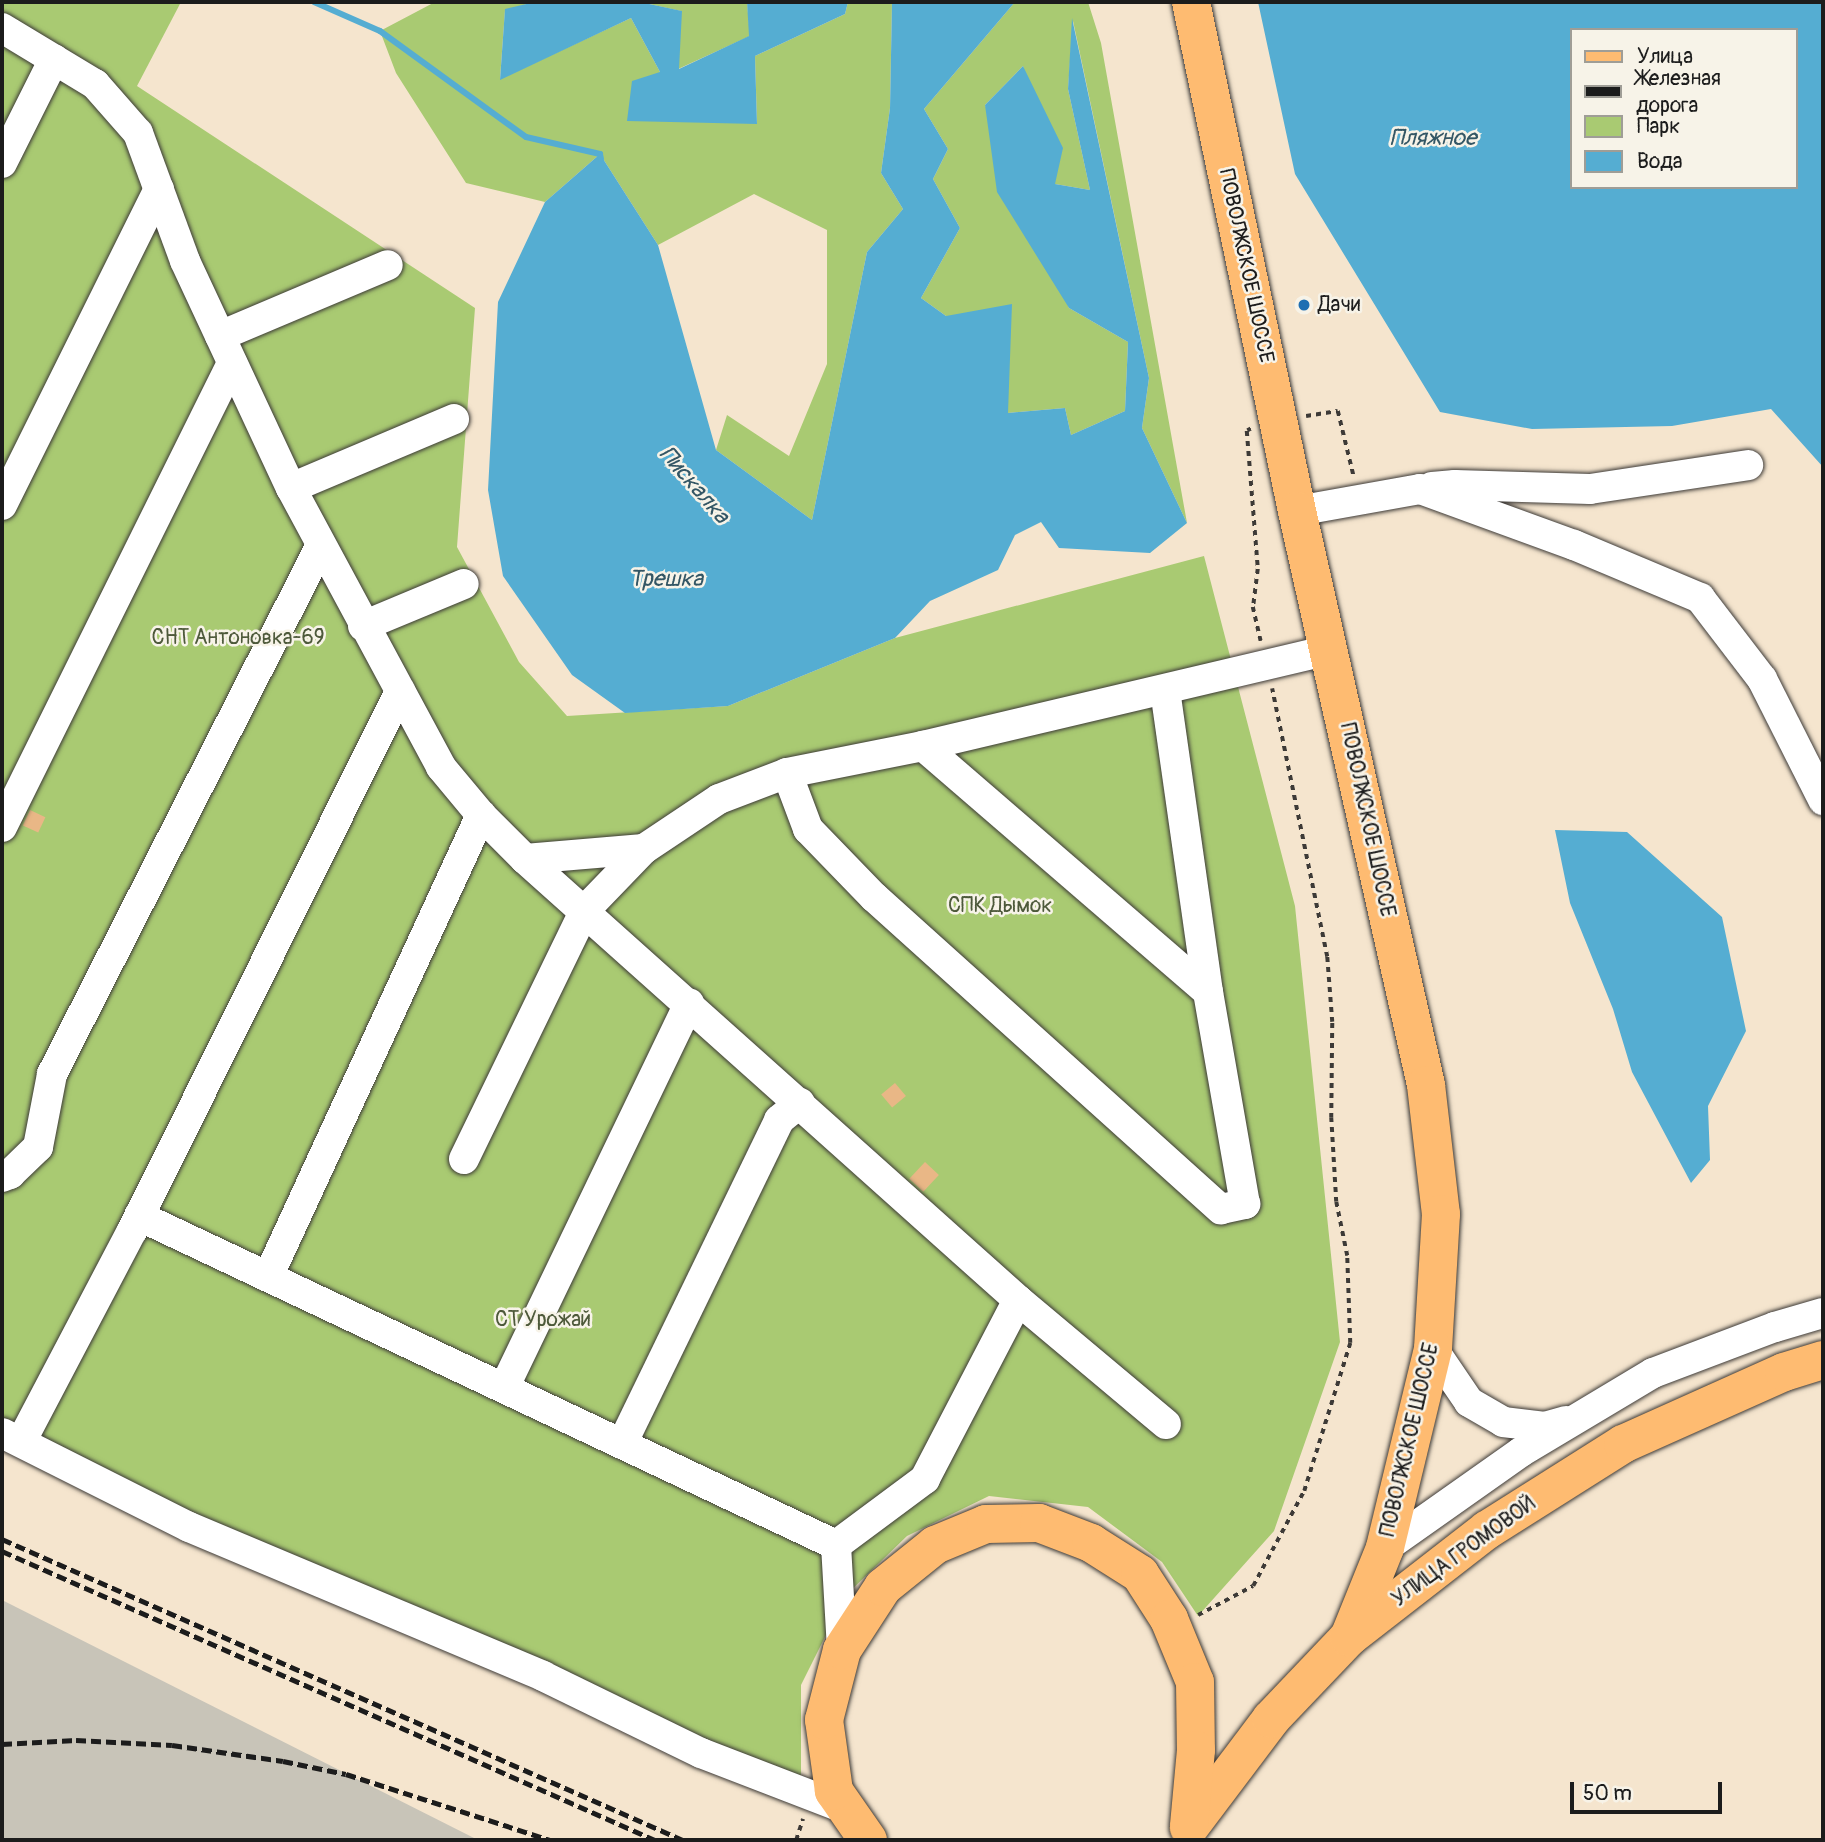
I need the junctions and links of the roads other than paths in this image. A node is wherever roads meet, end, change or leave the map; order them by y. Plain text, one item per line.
1 (1191, 2) edge
2 (2, 28) edge
3 (54, 59) junction
4 (2, 163) edge
5 (159, 189) junction
6 (388, 265) dead end
7 (220, 336) junction
8 (232, 363) junction
9 (454, 419) dead end
10 (1748, 465) dead end
11 (291, 488) junction
12 (1420, 489) junction
13 (2, 505) edge
14 (1297, 511) junction
15 (320, 547) junction
16 (464, 584) dead end
17 (363, 626) junction
18 (1330, 650) junction
19 (400, 691) junction
20 (1165, 691) junction
21 (923, 746) junction
22 (786, 773) junction
23 (1823, 800) edge
24 (481, 815) junction
25 (2, 827) edge
26 (643, 849) junction
27 (525, 859) junction
28 (585, 910) junction
29 (1208, 992) junction
30 (688, 1003) junction
31 (800, 1103) junction
32 (464, 1159) dead end
33 (2, 1177) edge
34 (139, 1216) junction
35 (268, 1277) junction
36 (1018, 1300) junction
37 (1823, 1313) edge
38 (1433, 1349) junction
39 (1823, 1360) edge
40 (504, 1388) junction
41 (1577, 1419) junction
42 (1166, 1424) dead end
43 (12, 1438) edge
44 (622, 1444) junction
45 (836, 1545) junction
46 (1385, 1548) junction
47 (1349, 1637) junction
48 (842, 1650) junction
49 (846, 1809) junction
50 (1184, 1833) edge
51 (868, 1840) edge

1 - 14 main road, ПОВОЛЖСКОЕ ШОССЕ
2 - 3 street
3 - 4 street
3 - 5 street
5 - 7 street
5 - 13 street
6 - 7 street
7 - 8 street
8 - 11 street
8 - 25 street
9 - 11 street
10 - 12 street
11 - 15 street
12 - 14 street
12 - 23 street
14 - 18 main road, ПОВОЛЖСКОЕ ШОССЕ
15 - 17 street
15 - 33 street
16 - 17 street
17 - 19 street
18 - 20 street
18 - 38 main road, ПОВОЛЖСКОЕ ШОССЕ
19 - 24 street
19 - 34 street
20 - 21 street
20 - 29 street
21 - 22 street
21 - 29 street
22 - 26 street
22 - 29 street
24 - 27 street
24 - 35 street
26 - 27 street
26 - 28 street
27 - 28 street
28 - 30 street
28 - 32 street
30 - 31 street
30 - 40 street
31 - 36 street
31 - 44 street
34 - 35 street
34 - 43 street
35 - 40 street
36 - 42 street
36 - 45 street
37 - 41 street
38 - 41 street
38 - 46 main road, ПОВОЛЖСКОЕ ШОССЕ
39 - 47 main road, УЛИЦА ГРОМОВОЙ
40 - 44 street
41 - 46 street
43 - 49 street
44 - 45 street
45 - 48 street
46 - 47 main road, ПОВОЛЖСКОЕ ШОССЕ
47 - 50 main road, УЛИЦА ГРОМОВОЙ
48 - 49 main road
48 - 50 main road
49 - 51 main road

